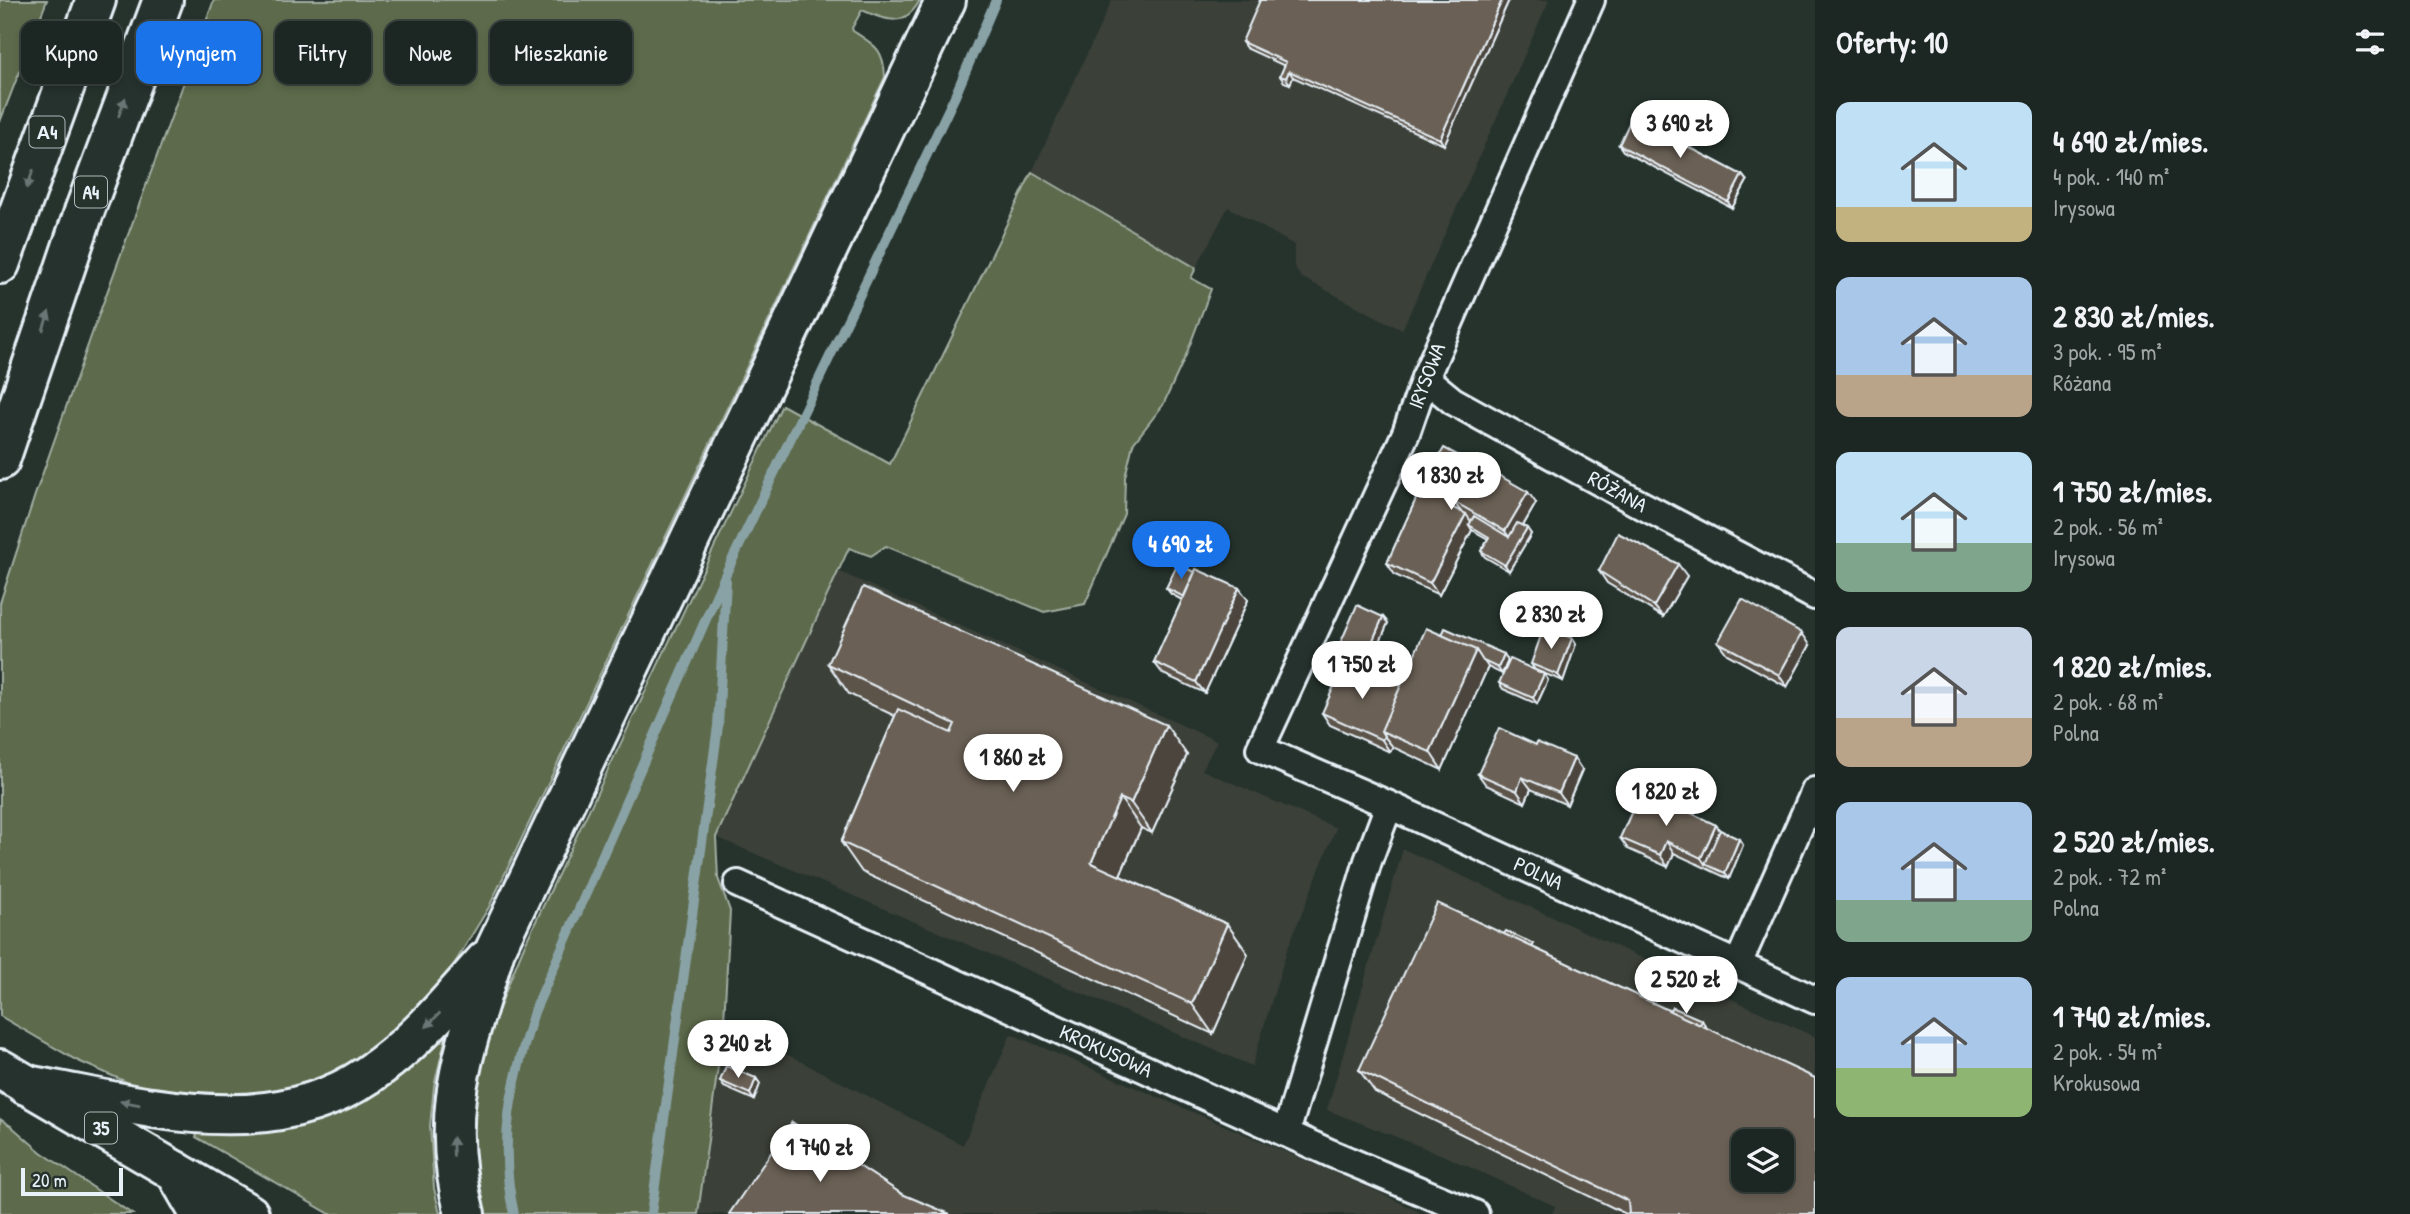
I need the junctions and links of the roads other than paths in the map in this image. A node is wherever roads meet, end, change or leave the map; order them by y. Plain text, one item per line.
1 (96, 0) edge
2 (163, 0) edge
3 (946, 0) edge
4 (1591, 0) edge
5 (0, 264) edge
6 (1425, 378) junction
7 (0, 460) edge
8 (1815, 596) edge
9 (1260, 749) joint
10 (1815, 791) edge
11 (1389, 805) junction
12 (738, 884) dead end
13 (495, 950) junction
14 (1738, 964) junction
15 (1815, 1000) edge
16 (13, 1077) edge
17 (1286, 1133) junction
18 (175, 1171) junction
19 (200, 1214) edge
20 (249, 1214) edge
21 (465, 1214) edge
22 (1475, 1214) edge

1 -> 5 main road, А4
7 -> 2 main road, A4
3 - 13 main road
4 - 6 street, IRYSOWA
6 - 8 street, RÓŻANA
6 - 9 street, IRYSOWA
9 - 11 street, POLNA
10 - 14 street
11 - 14 street, POLNA
11 - 17 street
12 - 17 street, KROKUSOWA
13 -> 16 main road
21 -> 13 main road
14 - 15 street, POLNA
16 - 18 main road, 35
17 - 22 street, KROKUSOWA
18 - 19 main road
18 - 20 main road, 35

